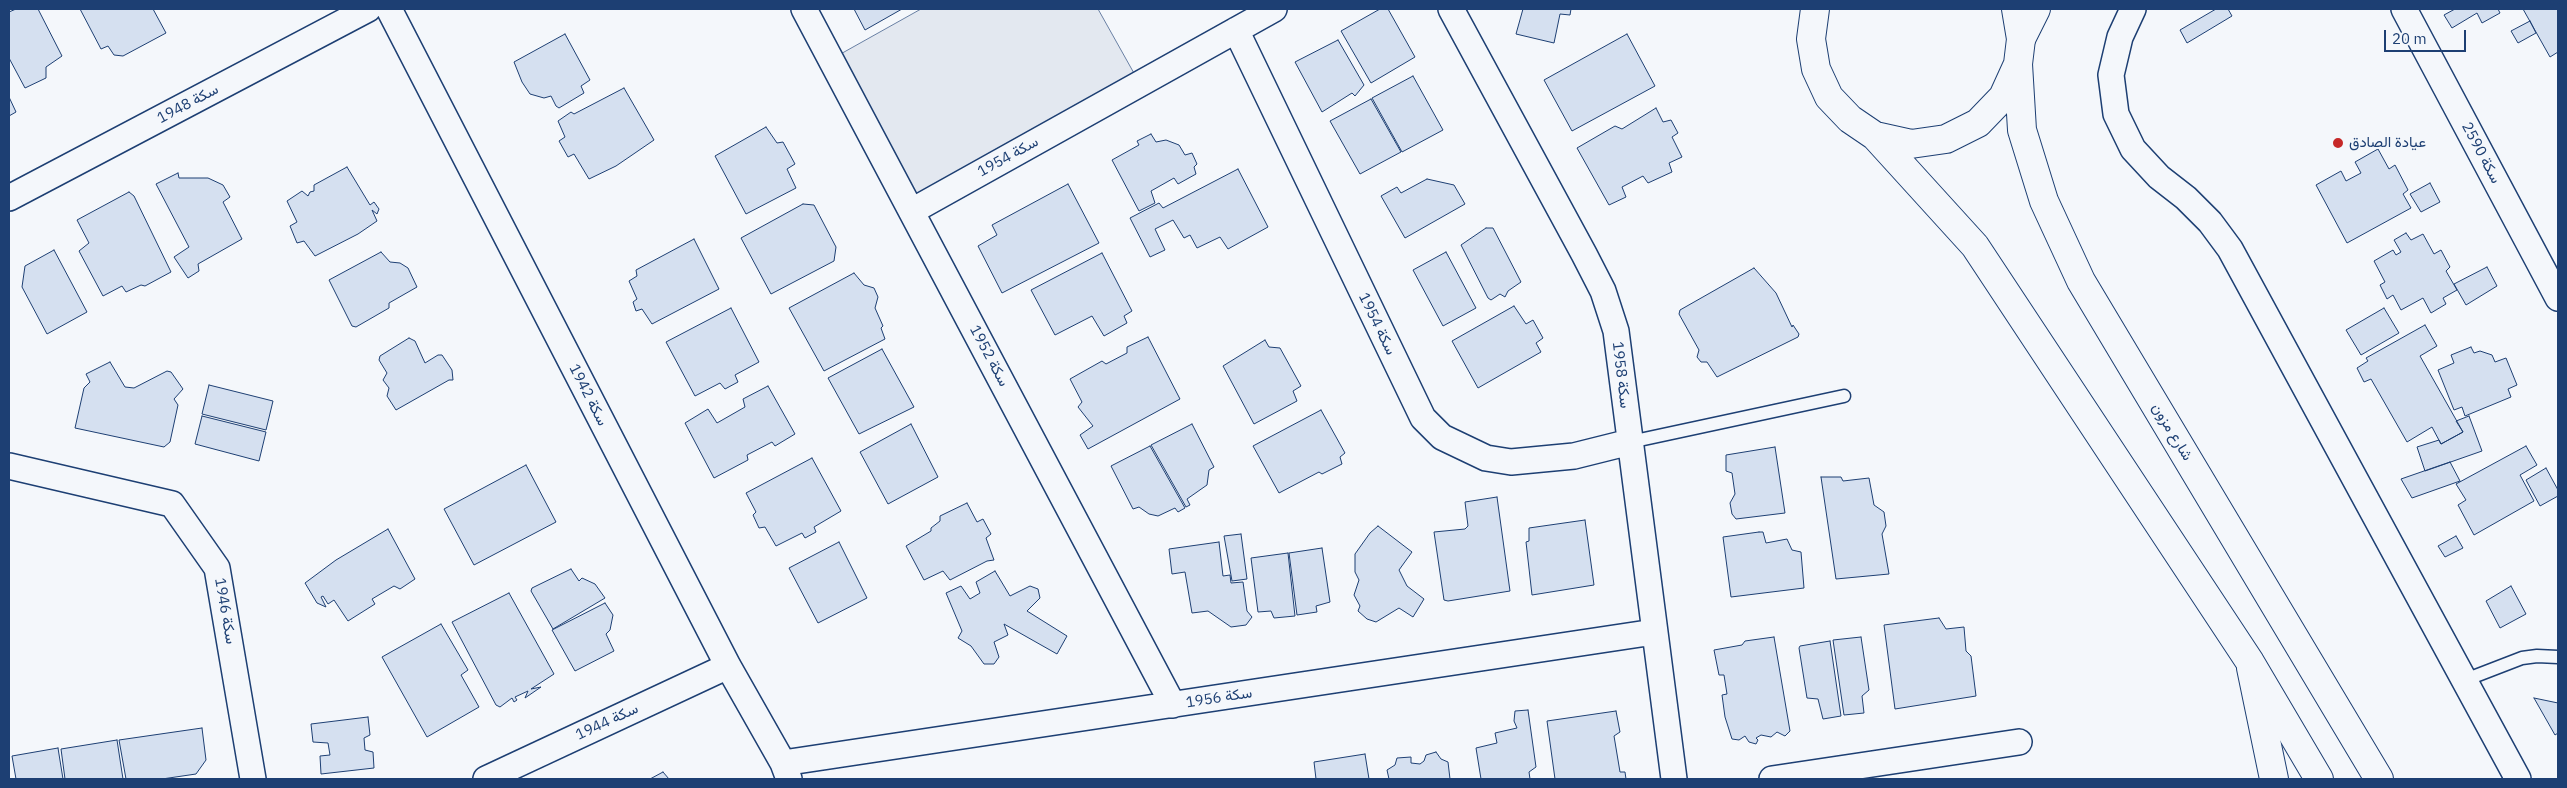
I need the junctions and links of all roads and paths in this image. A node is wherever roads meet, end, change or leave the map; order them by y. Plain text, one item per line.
1 (368, 9) edge
2 (389, 9) edge
3 (804, 9) edge
4 (1274, 9) edge
5 (1451, 9) edge
6 (1815, 9) edge
7 (2016, 9) edge
8 (2036, 9) edge
9 (2133, 9) edge
10 (2404, 9) edge
11 (1236, 30) junction
12 (2019, 52) junction
13 (1875, 136) junction
14 (9, 198) edge
15 (912, 211) junction
16 (2558, 298) edge
17 (1844, 396) dead end
18 (1630, 442) junction
19 (9, 466) edge
20 (1654, 632) junction
21 (2558, 657) edge
22 (2250, 662) junction
23 (728, 666) junction
24 (2465, 680) junction
25 (1173, 704) junction
26 (2019, 742) dead end
27 (786, 771) edge
28 (253, 779) edge
29 (486, 779) edge
30 (1674, 779) edge
31 (1772, 779) edge
32 (2274, 779) edge
33 (2319, 779) edge
34 (2380, 779) edge
35 (2518, 779) edge

1 - 14 street, سكة 1948
2 - 23 street, سكة 1942
3 - 15 street, سكة 1952
4 - 11 street, سكة 1954
5 - 18 street, سكة 1958
6 - 13 main road
7 - 12 main road, شارع مزون
8 - 12 main road
9 - 24 street
10 - 16 street, سكة 2590
11 - 15 street, سكة 1954
11 - 18 street, سكة 1954
12 - 13 main road
12 - 34 main road, شارع مزون
13 - 22 main road
15 - 25 street, سكة 1952
17 - 18 lane
18 - 20 street, سكة 1958
19 - 28 street, سكة 1946
20 - 25 street, سكة 1956
20 - 30 street, سكة 1958
21 - 24 lane
22 - 32 main road
22 - 33 main road
23 - 27 street, سكة 1942
23 - 29 street, سكة 1944
24 - 35 street
25 - 27 street, سكة 1956
26 - 31 street

